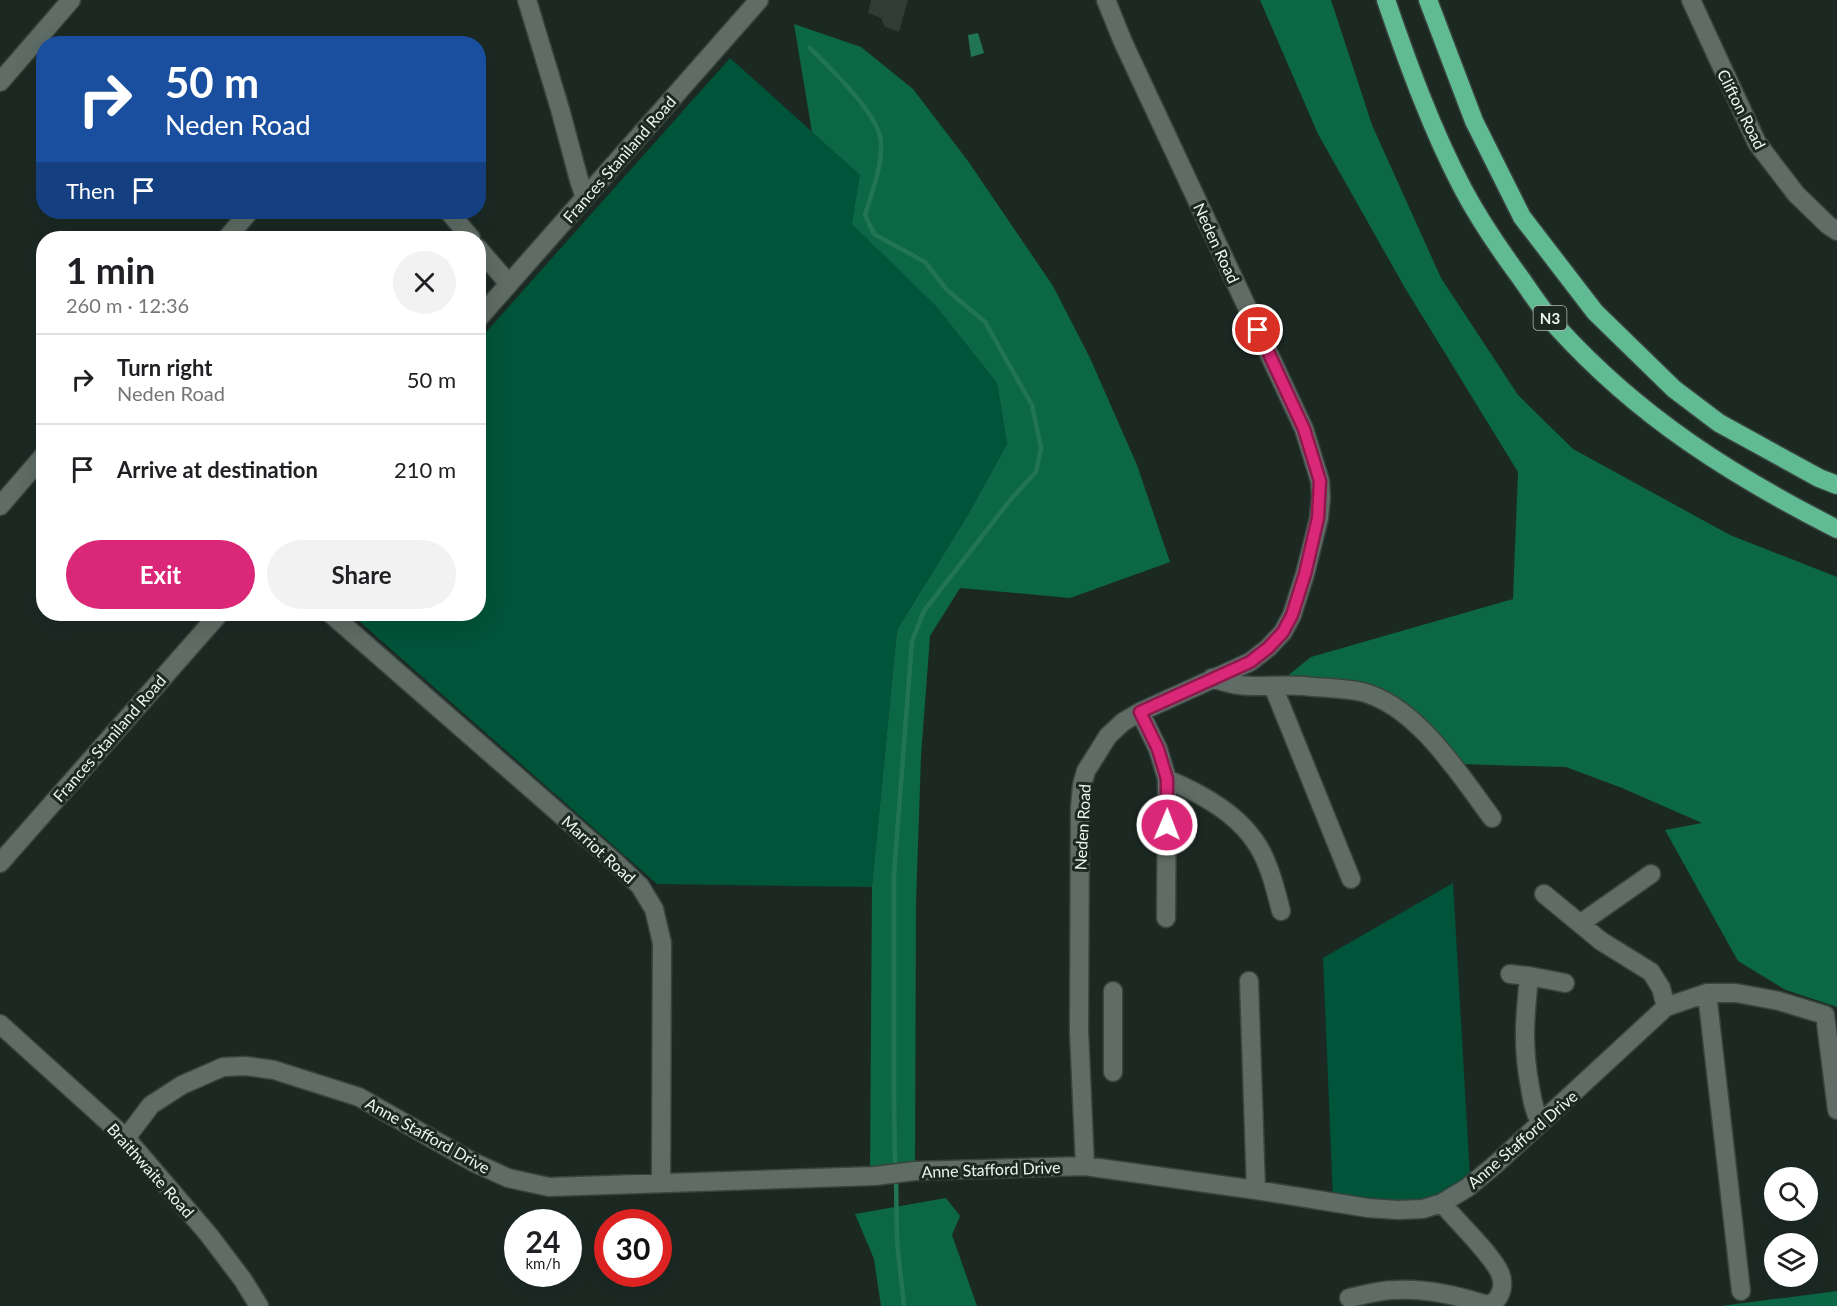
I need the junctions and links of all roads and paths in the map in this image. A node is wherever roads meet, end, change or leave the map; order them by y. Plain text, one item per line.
1 (71, 0) edge
2 (527, 0) edge
3 (759, 0) edge
4 (1106, 0) edge
5 (1386, 0) edge
6 (1428, 0) edge
7 (1691, 0) edge
8 (40, 36) edge
9 (36, 40) edge
10 (0, 82) edge
11 (585, 198) junction
12 (243, 219) edge
13 (455, 219) edge
14 (233, 231) edge
15 (465, 231) edge
16 (1837, 231) edge
17 (486, 257) edge
18 (509, 284) junction
19 (486, 310) edge
20 (36, 464) edge
21 (1837, 485) edge
22 (0, 506) edge
23 (1837, 529) edge
24 (213, 621) edge
25 (339, 621) edge
26 (1212, 678) junction
27 (1272, 686) junction
28 (1140, 712) junction
29 (1167, 779) junction
30 (1492, 818) dead end
31 (0, 863) edge
32 (1651, 874) dead end
33 (1351, 879) dead end
34 (1544, 894) dead end
35 (1281, 911) dead end
36 (1166, 918) dead end
37 (1581, 923) junction
38 (1510, 974) dead end
39 (1529, 976) junction
40 (1249, 981) dead end
41 (1564, 983) dead end
42 (1113, 991) dead end
43 (1707, 993) junction
44 (1666, 1007) junction
45 (0, 1024) edge
46 (1111, 1026) junction
47 (1079, 1031) junction
48 (1113, 1072) dead end
49 (1837, 1110) edge
50 (1540, 1122) junction
51 (126, 1138) junction
52 (1085, 1166) junction
53 (661, 1182) junction
54 (1256, 1190) junction
55 (1442, 1203) junction
56 (1741, 1291) dead end
57 (1349, 1298) dead end
58 (259, 1306) edge

1 - 8 street
2 - 11 street
3 - 11 street, Frances Staniland Road
4 - 26 street, Neden Road
5 - 23 highway, N3
6 - 21 highway, N3
7 - 16 street, Clifton Road
9 - 10 street
11 - 18 street, Frances Staniland Road
12 - 14 street
13 - 15 street
17 - 18 street
18 - 19 street, Frances Staniland Road
20 - 22 street
24 - 31 street, Frances Staniland Road
25 - 53 street, Marriot Road
26 - 27 street
26 - 28 street, Neden Road
27 - 30 street
27 - 33 street
28 - 29 street
28 - 47 street, Neden Road
29 - 35 street
29 - 36 street
32 - 37 street
34 - 37 street
37 - 44 street
38 - 39 street
39 - 41 street
39 - 50 street
40 - 54 street
42 - 46 street
43 - 44 street, Anne Stafford Drive
43 - 49 street, Anne Stafford Drive
43 - 56 street
44 - 50 street, Anne Stafford Drive
45 - 51 street, Braithwaite Road
46 - 47 street
46 - 48 street
47 - 52 street, Neden Road
50 - 55 street, Anne Stafford Drive
51 - 53 street, Anne Stafford Drive
51 - 58 street, Braithwaite Road
52 - 53 street, Anne Stafford Drive
52 - 54 street, Anne Stafford Drive
54 - 55 street, Anne Stafford Drive
55 - 57 street

